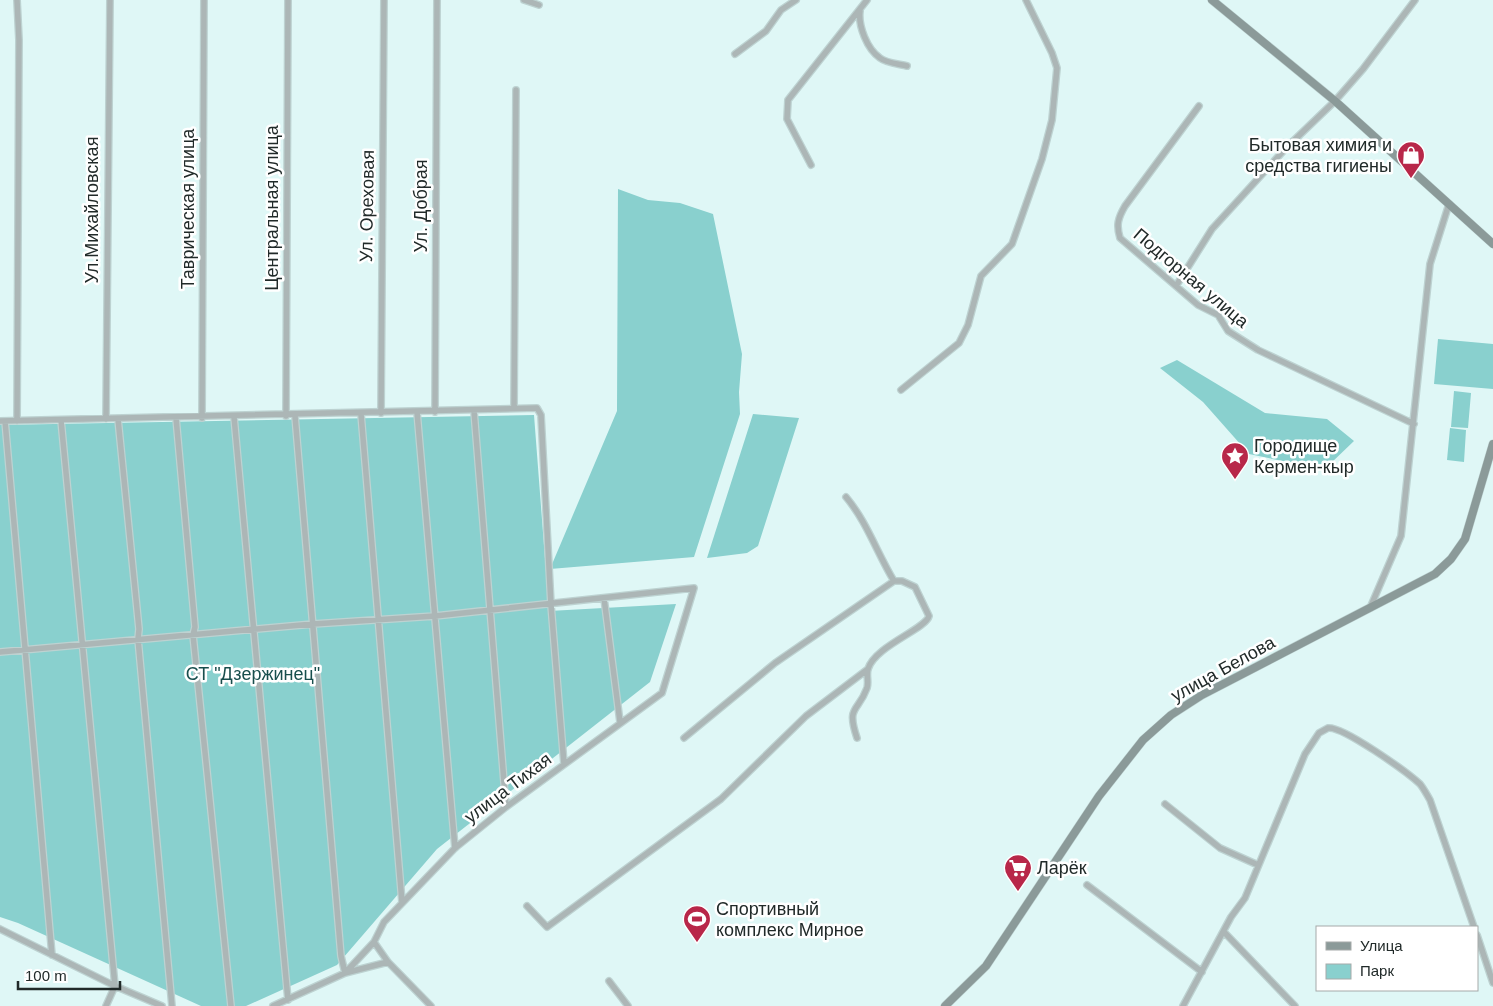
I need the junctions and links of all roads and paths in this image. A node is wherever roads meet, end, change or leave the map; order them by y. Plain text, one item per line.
1 (17, 0) edge
2 (110, 0) edge
3 (204, 0) edge
4 (288, 0) edge
5 (384, 0) edge
6 (437, 0) edge
7 (524, 0) edge
8 (796, 0) edge
9 (867, 0) edge
10 (1026, 0) edge
11 (1212, 0) edge
12 (1415, 0) edge
13 (539, 5) dead end
14 (860, 11) junction
15 (735, 54) dead end
16 (907, 66) dead end
17 (516, 90) dead end
18 (1335, 101) junction
19 (1199, 106) dead end
20 (811, 165) dead end
21 (1449, 204) junction
22 (1493, 244) edge
23 (1176, 286) junction
24 (901, 390) dead end
25 (514, 408) junction
26 (474, 411) junction
27 (418, 412) junction
28 (435, 412) junction
29 (381, 413) junction
30 (361, 414) junction
31 (286, 416) junction
32 (295, 416) junction
33 (234, 417) junction
34 (176, 418) junction
35 (202, 418) junction
36 (118, 419) junction
37 (61, 420) junction
38 (106, 420) junction
39 (2, 421) edge
40 (16, 421) junction
41 (1414, 424) junction
42 (1493, 444) edge
43 (846, 497) dead end
44 (894, 581) junction
45 (604, 598) junction
46 (551, 605) junction
47 (1370, 608) junction
48 (492, 610) junction
49 (435, 616) junction
50 (378, 620) junction
51 (313, 624) junction
52 (252, 629) junction
53 (193, 635) junction
54 (138, 639) junction
55 (82, 645) junction
56 (24, 650) junction
57 (0, 652) edge
58 (868, 669) junction
59 (620, 722) junction
60 (684, 738) dead end
61 (857, 738) dead end
62 (564, 764) junction
63 (1165, 804) dead end
64 (506, 806) junction
65 (454, 848) junction
66 (1258, 866) junction
67 (1087, 886) dead end
68 (402, 902) junction
69 (527, 906) dead end
70 (1474, 926) edge
71 (0, 929) edge
72 (1224, 932) junction
73 (1478, 939) edge
74 (374, 942) junction
75 (52, 955) junction
76 (388, 962) junction
77 (1202, 972) junction
78 (345, 974) junction
79 (609, 981) dead end
80 (1493, 983) edge
81 (115, 986) junction
82 (288, 1000) junction
83 (106, 1006) edge
84 (162, 1006) edge
85 (172, 1006) edge
86 (231, 1006) edge
87 (273, 1006) edge
88 (431, 1006) edge
89 (628, 1006) edge
90 (946, 1006) edge
91 (1183, 1006) edge
92 (1295, 1006) edge

1 - 40 street
2 - 38 street, Ул.Михайловская
3 - 35 street, Таврическая улица
4 - 31 street, Центральная улица
5 - 29 street, Ул. Ореховая
6 - 28 street, Ул. Добрая
7 - 13 street
8 - 15 street
9 - 14 street
10 - 24 street
11 - 18 main road
12 - 18 street
14 - 16 street
14 - 20 street
17 - 25 street
18 - 21 main road
18 - 23 street
19 - 23 street, Подгорная улица
21 - 22 main road
21 - 41 street
23 - 41 street, Подгорная улица
25 - 26 street
25 - 46 street
26 - 28 street
26 - 48 street
27 - 28 street
27 - 29 street
27 - 49 street
29 - 30 street
30 - 32 street
30 - 50 street
31 - 32 street
31 - 33 street
32 - 51 street
33 - 35 street
33 - 52 street
34 - 35 street
34 - 36 street
34 - 53 street
36 - 38 street
36 - 54 street
37 - 38 street
37 - 40 street
37 - 55 street
39 - 40 street
39 - 56 street
41 - 47 street
42 - 47 main road, улица Белова
43 - 44 street
44 - 58 street
44 - 60 street
45 - 46 street
45 - 59 street
45 - 59 street, улица Тихая
46 - 48 street
46 - 62 street
47 - 90 main road, улица Белова
48 - 49 street
48 - 64 street
49 - 50 street
49 - 65 street
50 - 51 street
50 - 68 street
51 - 52 street
51 - 78 street
52 - 53 street
52 - 82 street
53 - 54 street
53 - 86 street
54 - 55 street
54 - 85 street
55 - 56 street
55 - 81 street
56 - 57 street
56 - 75 street
58 - 61 street
58 - 69 street
59 - 62 street, улица Тихая
62 - 64 street, улица Тихая
63 - 66 street
64 - 65 street, улица Тихая
65 - 68 street, улица Тихая
66 - 70 street
66 - 72 street
67 - 77 street
68 - 74 street, улица Тихая
71 - 75 street
72 - 77 street
72 - 92 street
73 - 80 street
74 - 76 street
74 - 78 street, улица Тихая
75 - 81 street
76 - 78 street
76 - 88 street
77 - 91 street
78 - 82 street
79 - 89 street
81 - 83 street
81 - 84 street
82 - 87 street

